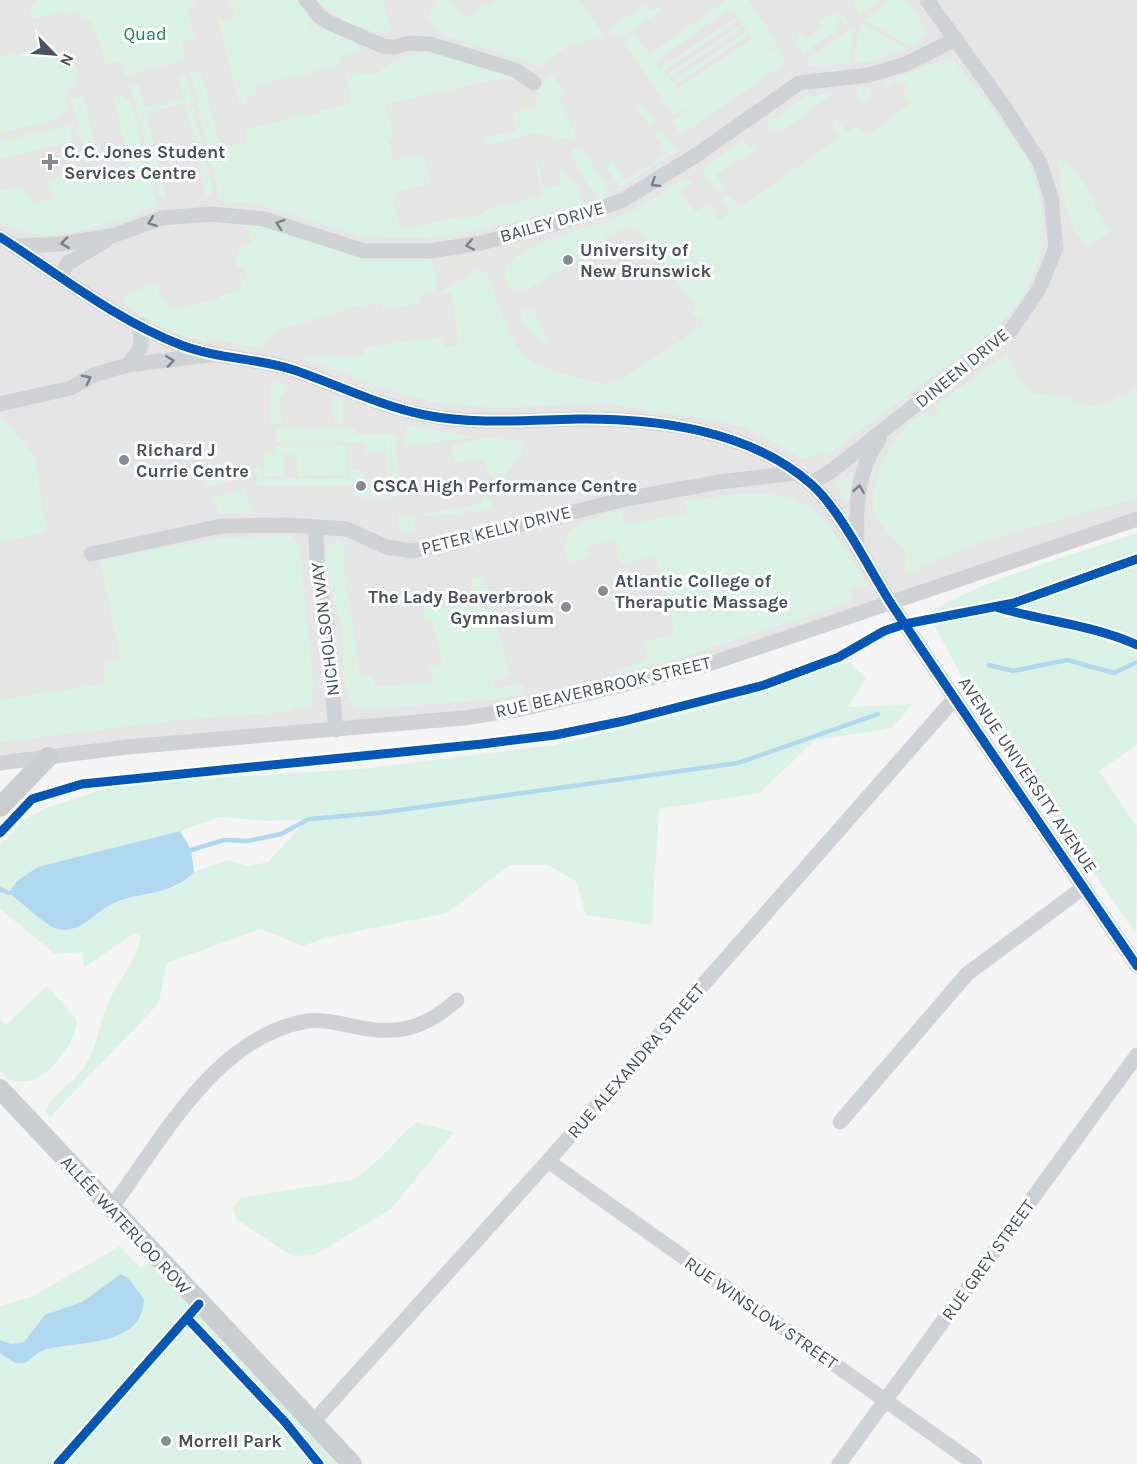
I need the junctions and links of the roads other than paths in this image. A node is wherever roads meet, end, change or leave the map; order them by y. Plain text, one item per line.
1 (306, 0) edge
2 (927, 0) edge
3 (954, 40) junction
4 (534, 82) dead end
5 (115, 235) junction
6 (0, 237) edge
7 (15, 246) junction
8 (60, 276) junction
9 (140, 325) junction
10 (212, 354) junction
11 (128, 365) junction
12 (0, 404) edge
13 (888, 425) junction
14 (796, 473) junction
15 (811, 483) junction
16 (1137, 519) edge
17 (316, 528) junction
18 (857, 548) junction
19 (91, 554) dead end
20 (891, 603) junction
21 (955, 698) junction
22 (336, 730) junction
23 (48, 757) junction
24 (0, 763) edge
25 (0, 807) edge
26 (1084, 887) junction
27 (1137, 966) edge
28 (457, 1000) dead end
29 (1137, 1055) edge
30 (0, 1089) edge
31 (840, 1122) dead end
32 (548, 1161) junction
33 (110, 1209) junction
34 (884, 1401) junction
35 (313, 1422) junction
36 (352, 1464) edge
37 (839, 1464) edge
38 (975, 1464) edge

1 - 4 street
2 - 3 street, DINEEN DRIVE
3 -> 5 street, BAILEY DRIVE
3 - 13 street, DINEEN DRIVE
5 -> 7 street, BAILEY DRIVE
5 - 8 street, BAILEY DRIVE
6 - 7 street
7 - 8 street
8 - 9 street
9 - 10 street
9 - 11 street
11 -> 10 street
10 - 14 street
12 -> 11 street
13 - 15 street, DINEEN DRIVE
18 -> 13 street
14 - 15 street
14 - 17 street, PETER KELLY DRIVE
15 - 18 street, AVENUE UNIVERSITY AVENUE
16 - 20 street, RUE BEAVERBROOK STREET
17 - 19 street, PETER KELLY DRIVE
17 - 22 street, NICHOLSON WAY
18 - 20 street, AVENUE UNIVERSITY AVENUE
20 - 21 street, AVENUE UNIVERSITY AVENUE
20 - 22 street, RUE BEAVERBROOK STREET
21 - 26 street, AVENUE UNIVERSITY AVENUE
21 - 32 street, RUE ALEXANDRA STREET
22 - 23 street, RUE BEAVERBROOK STREET
23 - 24 street, RUE BEAVERBROOK STREET
23 - 25 main road
26 - 27 street, AVENUE UNIVERSITY AVENUE
26 - 31 street
28 - 33 street
29 - 34 street, RUE GREY STREET
30 - 33 main road, ALLÉE WATERLOO ROW
32 - 34 street, RUE WINSLOW STREET
32 - 35 street, RUE ALEXANDRA STREET
33 - 35 main road, ALLÉE WATERLOO ROW
34 - 37 street, RUE GREY STREET
34 - 38 street, RUE WINSLOW STREET
35 - 36 main road, ALLÉE WATERLOO ROW

